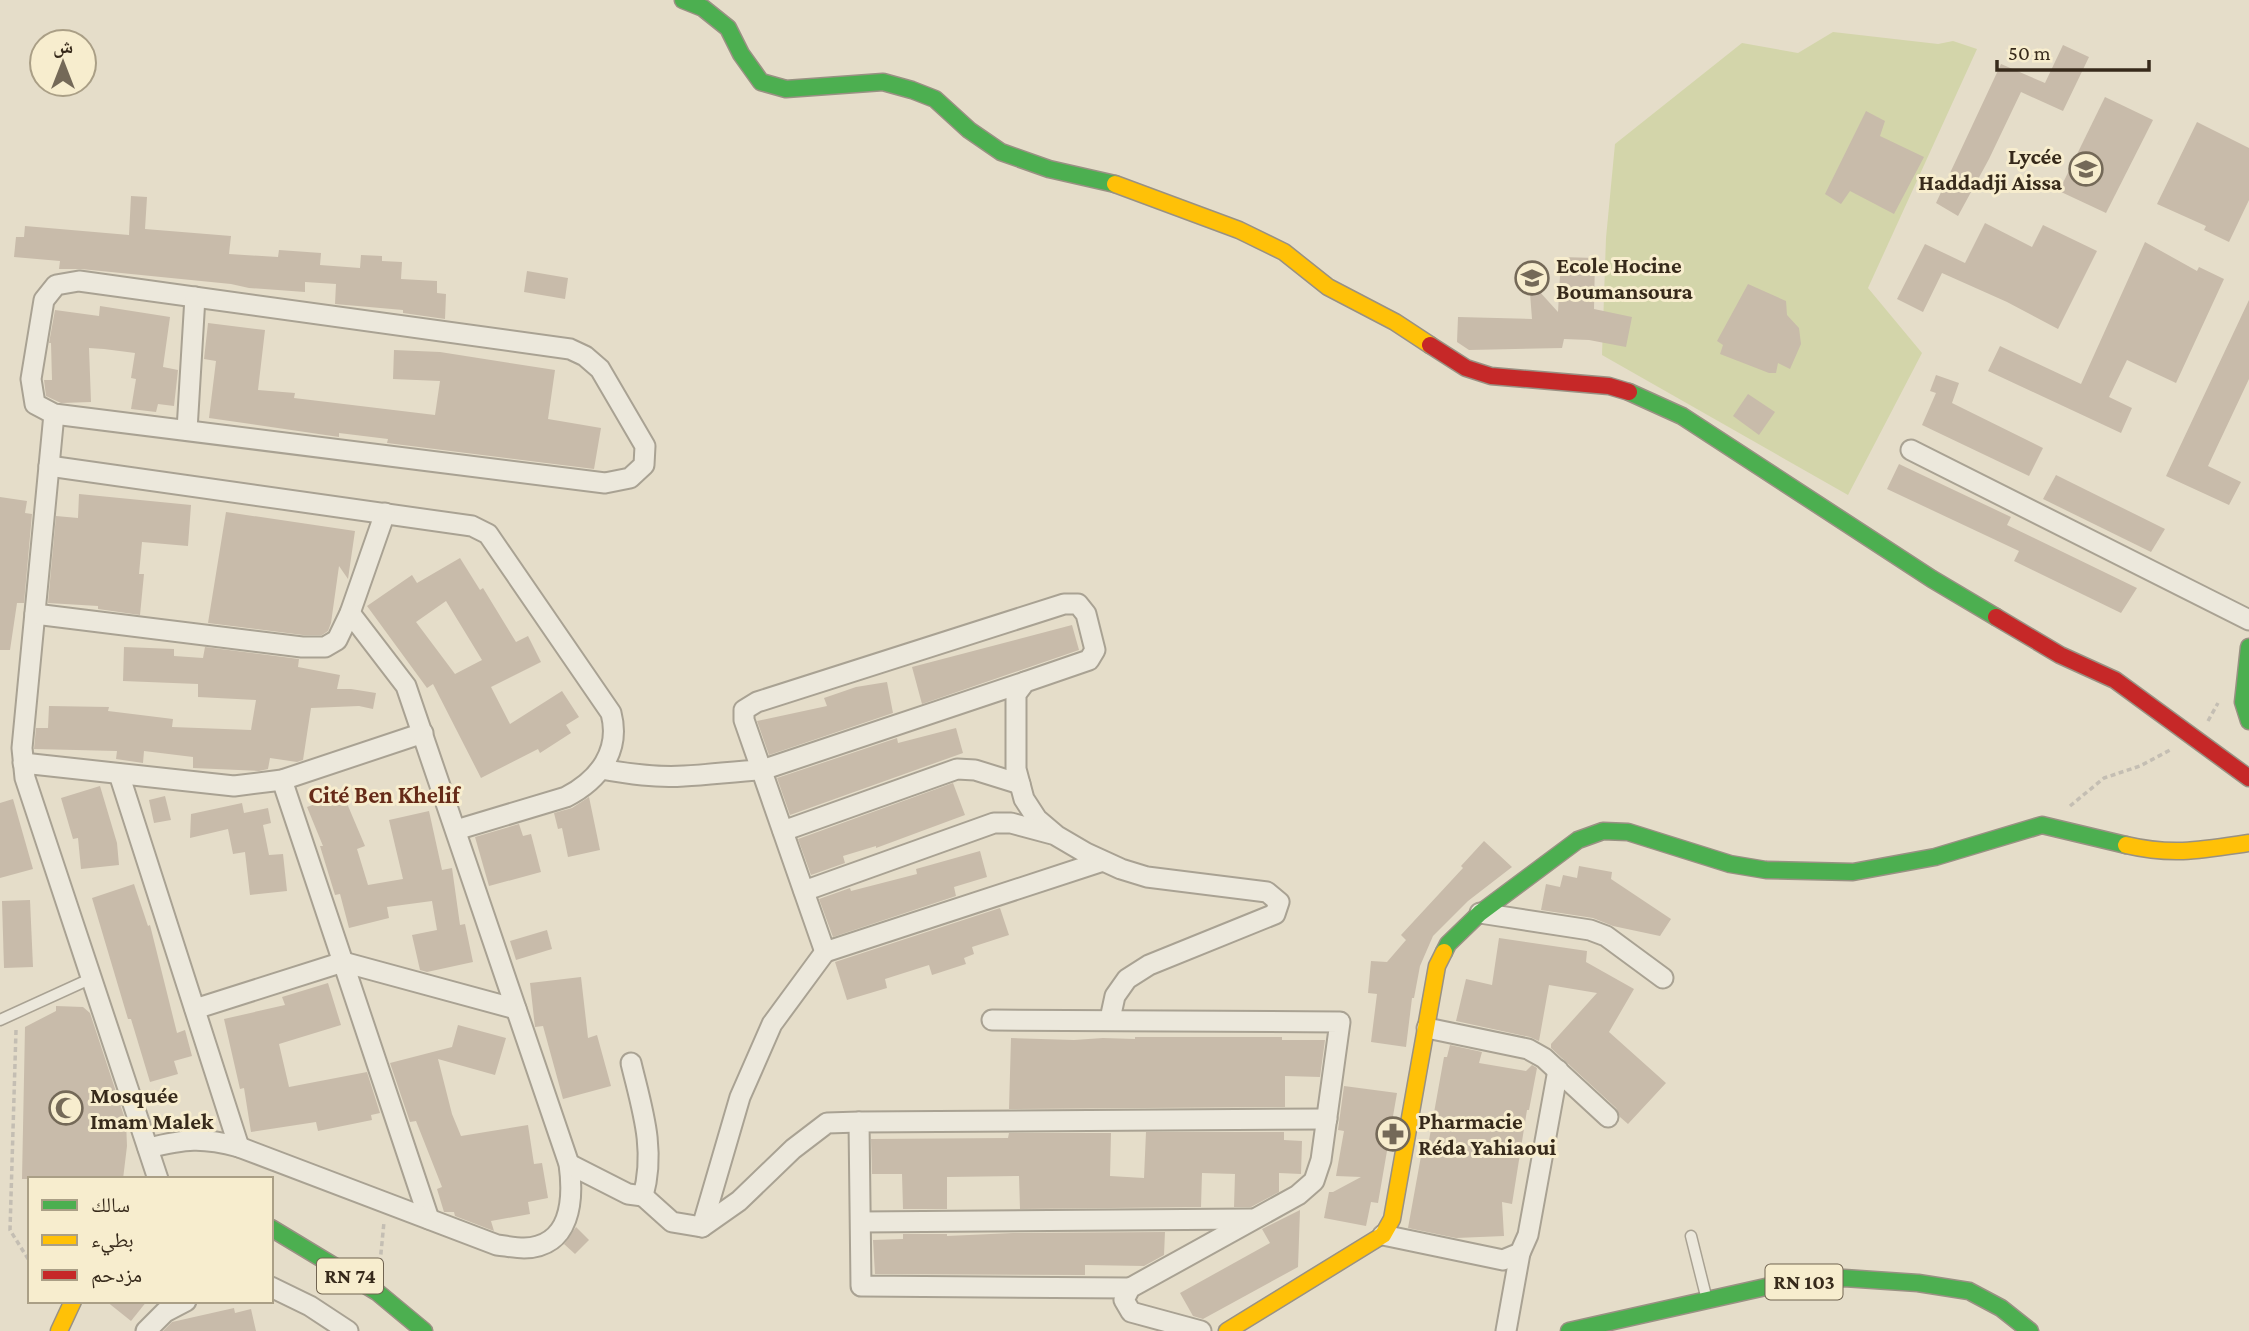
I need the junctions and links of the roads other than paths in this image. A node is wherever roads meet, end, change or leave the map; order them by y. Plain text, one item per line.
1 (683, 0) edge
2 (195, 297) junction
3 (54, 414) junction
4 (187, 430) junction
5 (1911, 450) dead end
6 (49, 466) junction
7 (385, 513) junction
8 (350, 613) junction
9 (35, 614) junction
10 (2249, 620) edge
11 (2249, 647) edge
12 (1025, 682) junction
13 (2249, 721) edge
14 (423, 733) junction
15 (23, 763) junction
16 (601, 769) junction
17 (762, 770) junction
18 (119, 774) junction
19 (2249, 778) edge
20 (282, 780) junction
21 (1020, 784) junction
22 (456, 830) junction
23 (783, 831) junction
24 (1057, 836) junction
25 (2248, 844) edge
26 (1103, 861) junction
27 (804, 891) junction
28 (1480, 913) junction
29 (825, 952) junction
30 (343, 962) junction
31 (92, 978) junction
32 (1663, 978) dead end
33 (195, 1009) junction
34 (516, 1009) junction
35 (1110, 1019) junction
36 (0, 1020) edge
37 (992, 1020) dead end
38 (1427, 1028) junction
39 (631, 1063) dead end
40 (1558, 1070) junction
41 (1608, 1117) dead end
42 (1327, 1119) junction
43 (859, 1122) junction
44 (239, 1147) junction
45 (148, 1148) junction
46 (569, 1164) junction
47 (157, 1177) edge
48 (643, 1196) junction
49 (429, 1219) junction
50 (1254, 1219) junction
51 (860, 1222) junction
52 (702, 1227) junction
53 (273, 1229) edge
54 (1383, 1234) junction
55 (1691, 1236) dead end
56 (1520, 1253) junction
57 (273, 1288) edge
58 (1130, 1288) junction
59 (1707, 1300) junction
60 (72, 1303) edge
61 (182, 1303) edge
62 (59, 1331) edge
63 (146, 1331) edge
64 (348, 1331) edge
65 (424, 1331) edge
66 (1201, 1331) edge
67 (1227, 1331) edge
68 (1506, 1331) edge
69 (1569, 1331) edge
70 (2030, 1331) edge

1 - 19 street
2 - 3 street
2 - 4 street
2 - 4 street
3 - 4 street
3 - 6 street
5 - 10 street
6 - 7 street
6 - 9 street
7 - 8 street
7 - 16 street
8 - 9 street
8 - 14 street
9 - 15 street
11 - 13 street
12 - 17 street
12 - 17 street
12 - 21 street
14 - 20 street
14 - 22 street
15 - 18 street
15 - 31 street
16 - 17 street
16 - 22 street
17 - 23 street
18 - 20 street
18 - 33 street
20 - 30 street
21 - 23 street
21 - 24 street
22 - 34 street
23 - 27 street
24 - 26 street
24 - 27 street
25 - 28 street
26 - 29 street
26 - 35 street
27 - 29 street
28 - 32 street
28 - 38 street
29 - 52 street
30 - 33 street
30 - 34 street
30 - 49 street
31 - 36 lane
31 - 45 street
33 - 44 street
34 - 46 street
35 - 37 street
35 - 42 street
38 - 40 street
38 - 54 street
39 - 48 street
40 - 41 street
40 - 56 street
42 - 43 street
42 - 50 street
43 - 51 street
43 - 52 street
44 - 45 street
44 - 49 street
45 - 47 street
46 - 48 street
46 - 49 street
48 - 52 street
50 - 51 street
50 - 58 street
51 - 58 street
53 - 65 street, RN 74
54 - 56 street
54 - 67 street
55 - 59 lane
56 - 68 street
57 - 64 street
58 - 66 street
59 - 69 street, RN 103
59 - 70 street, RN 103
60 - 62 street
61 - 63 street

